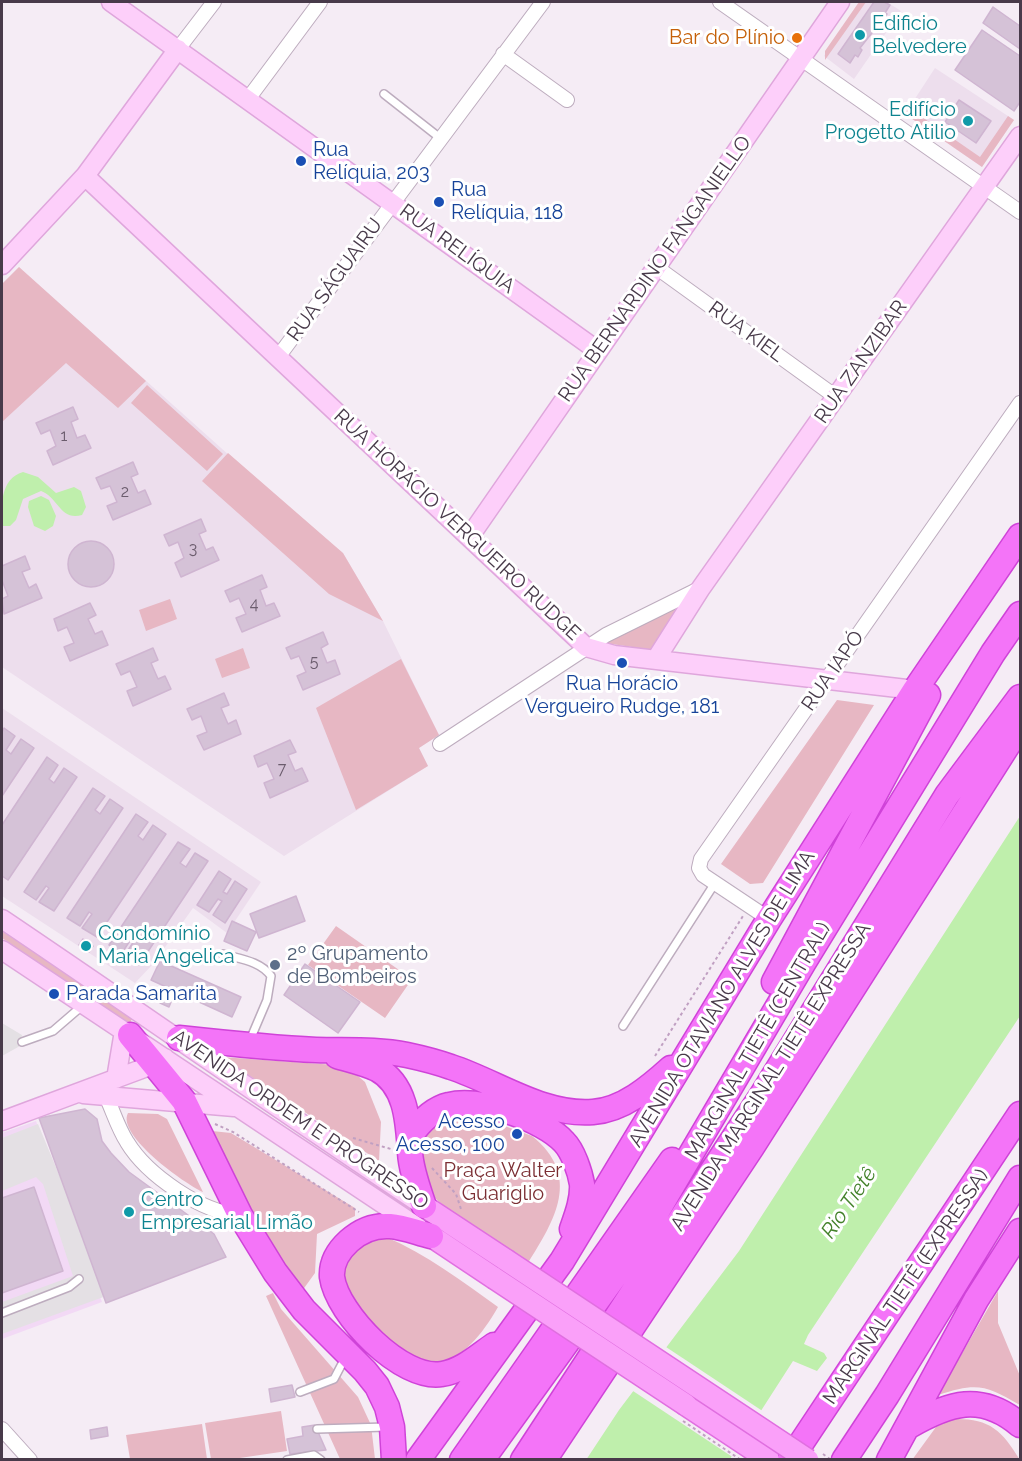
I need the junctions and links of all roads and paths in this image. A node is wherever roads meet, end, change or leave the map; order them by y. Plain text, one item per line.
1 (111, 2) edge
2 (213, 2) edge
3 (320, 2) edge
4 (543, 2) edge
5 (720, 2) edge
6 (840, 2) edge
7 (178, 49) junction
8 (503, 54) junction
9 (801, 58) junction
10 (384, 94) dead end
11 (248, 99) junction
12 (567, 100) dead end
13 (1020, 136) edge
14 (440, 138) junction
15 (85, 176) junction
16 (985, 187) junction
17 (392, 202) junction
18 (1020, 212) edge
19 (2, 265) edge
20 (656, 267) junction
21 (598, 351) junction
22 (278, 357) junction
23 (836, 397) junction
24 (1020, 403) edge
25 (470, 536) junction
26 (1020, 536) edge
27 (701, 588) junction
28 (1020, 614) edge
29 (957, 630) junction
30 (1020, 639) edge
31 (586, 647) junction
32 (656, 659) junction
33 (826, 681) junction
34 (915, 690) junction
35 (1020, 697) edge
36 (1020, 726) edge
37 (440, 744) dead end
38 (715, 883) junction
39 (759, 912) junction
40 (2, 919) edge
41 (2, 950) edge
42 (223, 954) dead end
43 (84, 1004) junction
44 (623, 1026) dead end
45 (127, 1033) junction
46 (179, 1038) junction
47 (22, 1042) dead end
48 (248, 1045) junction
49 (317, 1050) junction
50 (687, 1051) junction
51 (160, 1061) junction
52 (651, 1062) dead end
53 (116, 1079) junction
54 (75, 1094) junction
55 (106, 1096) junction
56 (127, 1097) junction
57 (760, 1098) junction
58 (184, 1101) junction
59 (240, 1107) junction
60 (1020, 1114) edge
61 (2, 1121) edge
62 (211, 1123) dead end
63 (119, 1125) junction
64 (349, 1137) dead end
65 (403, 1143) junction
66 (426, 1162) dead end
67 (1020, 1178) edge
68 (424, 1206) junction
69 (462, 1213) dead end
70 (240, 1215) junction
71 (363, 1215) dead end
72 (1020, 1231) edge
73 (431, 1236) junction
74 (562, 1261) junction
75 (79, 1279) dead end
76 (2, 1313) edge
77 (511, 1334) junction
78 (348, 1353) junction
79 (300, 1392) dead end
80 (1020, 1425) edge
81 (909, 1426) junction
82 (392, 1427) junction
83 (2, 1429) edge
84 (317, 1429) dead end
85 (30, 1460) edge
86 (286, 1460) edge
87 (321, 1460) edge
88 (394, 1460) edge
89 (418, 1460) edge
90 (462, 1460) edge
91 (482, 1460) edge
92 (523, 1460) edge
93 (544, 1460) edge
94 (769, 1460) edge
95 (790, 1460) edge
96 (808, 1460) edge
97 (844, 1460) edge
98 (889, 1460) edge

1 - 7 street, RUA RELÍQUIA
2 - 7 street
3 - 11 street
4 - 8 street, RUA SÁGUAIRU
5 - 9 street
6 - 9 street, RUA BERNARDINO FANGANIELLO
7 - 11 street, RUA RELÍQUIA
7 - 15 street
8 - 12 street
8 - 14 street, RUA SÁGUAIRU
9 - 16 street
9 - 20 street, RUA BERNARDINO FANGANIELLO
10 - 14 lane
11 - 17 street, RUA RELÍQUIA
13 - 16 street, RUA ZANZIBAR
14 - 17 street, RUA SÁGUAIRU
15 - 19 street
15 - 22 street, RUA HORÁCIO VERGUEIRO RUDGE
16 - 18 street
16 - 23 street, RUA ZANZIBAR
17 - 21 street, RUA RELÍQUIA
17 - 22 street, RUA SÁGUAIRU
20 - 21 street, RUA BERNARDINO FANGANIELLO
20 - 23 street, RUA KIEL
21 - 25 street, RUA BERNARDINO FANGANIELLO
22 - 25 street, RUA HORÁCIO VERGUEIRO RUDGE
23 - 27 street, RUA ZANZIBAR
24 - 33 street, RUA IAPÓ
25 - 31 street, RUA HORÁCIO VERGUEIRO RUDGE
26 - 29 highway, AVENIDA OTAVIANO ALVES DE LIMA
27 - 31 street, RUA ZANZIBAR
27 - 32 street, RUA ZANZIBAR
28 - 91 highway, MARGINAL TIETÊ (CENTRAL)
29 - 34 highway, AVENIDA OTAVIANO ALVES DE LIMA
29 - 90 highway
30 - 57 highway
31 - 32 street, RUA HORÁCIO VERGUEIRO RUDGE
31 - 37 street, RUA ZANZIBAR
32 - 33 street, RUA HORÁCIO VERGUEIRO RUDGE
33 - 34 street, RUA HORÁCIO VERGUEIRO RUDGE
33 - 38 street, RUA IAPÓ
34 - 39 highway, AVENIDA OTAVIANO ALVES DE LIMA
35 - 57 highway, AVENIDA MARGINAL TIETÊ EXPRESSA
36 - 93 highway
38 - 39 street, RUA IAPÓ
38 - 44 lane
39 - 50 highway, AVENIDA OTAVIANO ALVES DE LIMA
39 - 52 path
40 - 46 street, AVENIDA ORDEM E PROGRESSO
41 - 43 street
42 - 48 lane
43 - 45 street
43 - 47 lane
45 - 51 highway
45 - 53 street
46 - 48 highway
46 - 51 street
46 - 68 street, AVENIDA ORDEM E PROGRESSO
48 - 49 highway
49 - 50 highway
49 - 65 highway
50 - 74 highway, AVENIDA OTAVIANO ALVES DE LIMA
51 - 53 street
51 - 58 highway
51 - 59 street, AVENIDA ORDEM E PROGRESSO
53 - 54 street
54 - 55 street
54 - 61 street
55 - 56 street
55 - 63 street
56 - 58 street
56 - 63 street
57 - 92 highway, AVENIDA MARGINAL TIETÊ EXPRESSA
58 - 59 street
58 - 70 highway
59 - 73 street, AVENIDA ORDEM E PROGRESSO
60 - 95 highway, MARGINAL TIETÊ (EXPRESSA)
62 - 71 path
63 - 70 street
64 - 65 path
65 - 68 highway
65 - 74 highway
66 - 69 path
67 - 97 highway
68 - 96 main road, AVENIDA ORDEM E PROGRESSO, bridge
70 - 78 highway
72 - 81 highway
73 - 77 highway
73 - 94 main road, AVENIDA ORDEM E PROGRESSO, bridge
74 - 77 highway, AVENIDA OTAVIANO ALVES DE LIMA
75 - 76 lane
77 - 89 highway, AVENIDA OTAVIANO ALVES DE LIMA
78 - 79 lane
78 - 82 highway
80 - 81 highway
81 - 98 highway
82 - 84 lane
82 - 88 highway
83 - 85 street
86 - 87 lane

